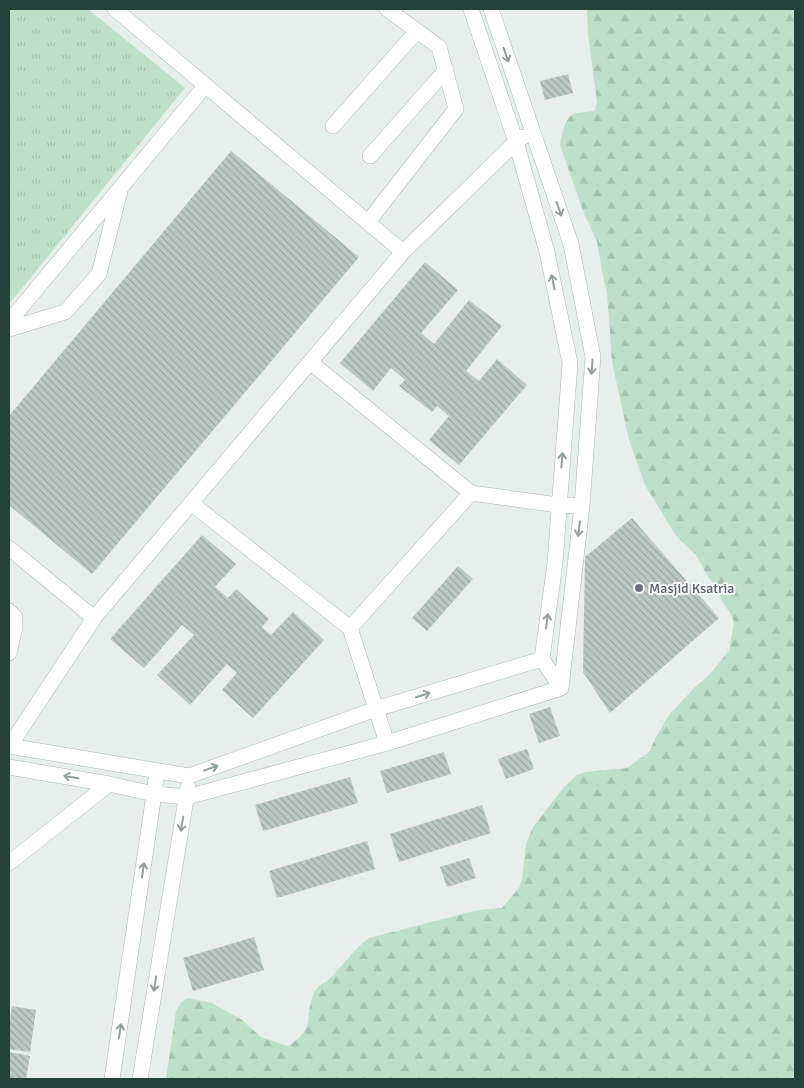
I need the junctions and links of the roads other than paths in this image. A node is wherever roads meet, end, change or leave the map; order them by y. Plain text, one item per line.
1 (115, 9) edge
2 (387, 9) edge
3 (471, 9) edge
4 (491, 9) edge
5 (417, 30) junction
6 (446, 70) junction
7 (204, 86) junction
8 (333, 126) dead end
9 (532, 132) junction
10 (516, 142) junction
11 (370, 156) dead end
12 (122, 186) junction
13 (368, 222) junction
14 (404, 252) junction
15 (583, 307) junction
16 (559, 312) junction
17 (9, 322) edge
18 (9, 329) edge
19 (310, 362) junction
20 (471, 493) junction
21 (191, 503) junction
22 (558, 505) junction
23 (582, 506) junction
24 (9, 548) edge
25 (9, 610) edge
26 (94, 618) junction
27 (350, 628) junction
28 (9, 653) edge
29 (542, 659) junction
30 (561, 688) junction
31 (376, 709) junction
32 (387, 743) junction
33 (9, 746) edge
34 (9, 767) edge
35 (157, 771) junction
36 (189, 776) junction
37 (109, 784) junction
38 (154, 794) junction
39 (187, 797) junction
40 (9, 863) edge
41 (112, 1079) edge
42 (140, 1079) edge

1 - 7 lane
2 - 5 lane
3 - 10 lane
4 -> 9 lane
5 - 6 lane
5 - 8 lane
6 - 11 lane
6 - 13 lane
7 - 12 lane
7 - 13 lane
9 - 10 lane
9 -> 15 lane
10 - 14 lane
16 -> 10 lane
12 - 17 lane
12 - 18 lane
13 - 14 lane
14 - 19 lane
15 - 16 lane
15 -> 23 lane
22 -> 16 lane
19 - 20 lane
19 - 21 lane
20 - 22 lane
20 - 27 lane
21 - 26 lane
21 - 27 lane
22 - 23 lane
29 -> 22 lane
23 -> 30 lane
24 - 26 lane
25 - 28 lane
26 - 33 lane
27 - 31 lane
29 - 30 lane
31 -> 29 lane
30 - 32 lane
31 - 32 lane
36 -> 31 lane
32 - 39 lane
33 - 35 lane
37 -> 34 lane
35 - 36 lane
35 - 38 lane
36 - 39 lane
37 - 38 lane
37 - 40 lane
38 - 39 lane
41 -> 38 lane
39 -> 42 lane

